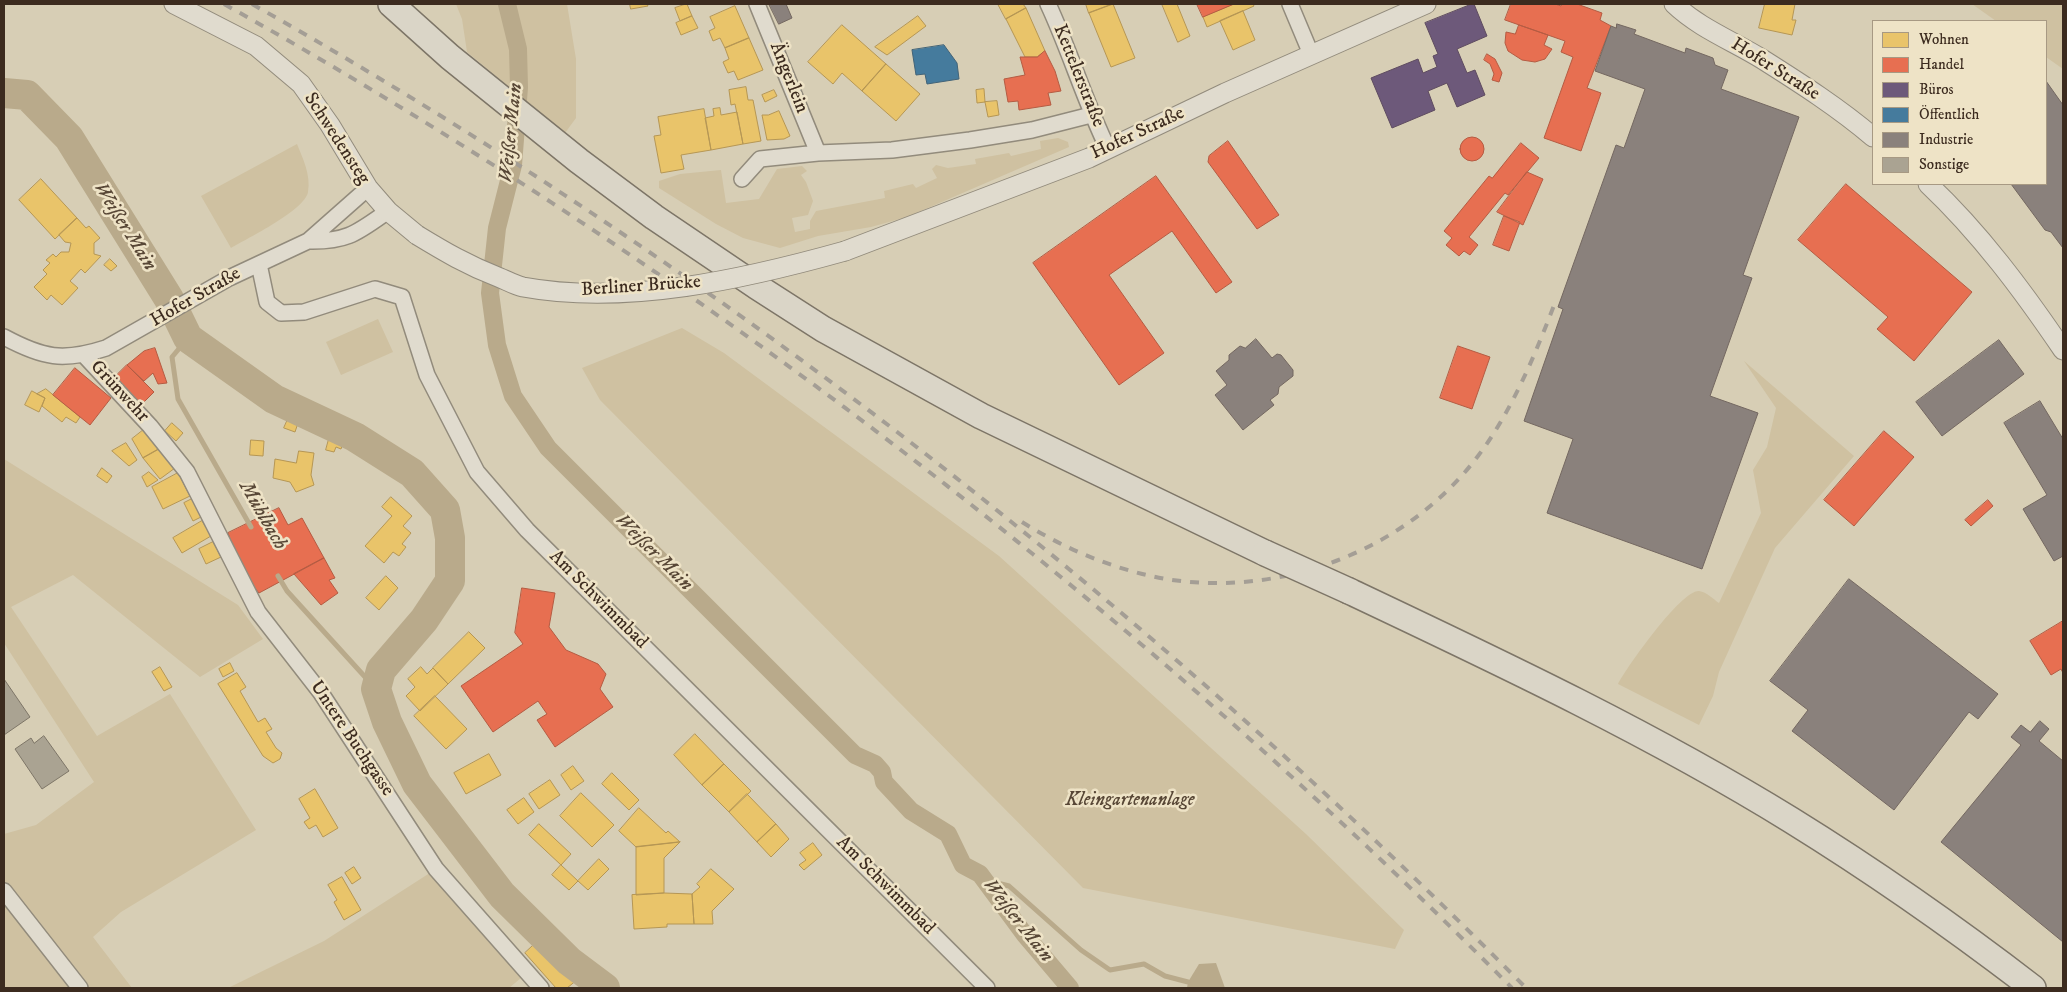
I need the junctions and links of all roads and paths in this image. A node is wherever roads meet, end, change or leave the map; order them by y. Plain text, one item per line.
1 (174, 4) edge
2 (391, 4) edge
3 (757, 4) edge
4 (1048, 4) edge
5 (1290, 4) edge
6 (1426, 4) edge
7 (1674, 4) edge
8 (1311, 54) junction
9 (1092, 115) junction
10 (1872, 136) edge
11 (1108, 149) junction
12 (818, 153) junction
13 (742, 179) dead end
14 (1929, 185) edge
15 (368, 188) junction
16 (388, 211) junction
17 (417, 235) joint
18 (308, 241) junction
19 (845, 251) joint
20 (259, 264) junction
21 (4, 337) edge
22 (2063, 350) edge
23 (84, 355) junction
24 (187, 472) joint
25 (4, 890) edge
26 (80, 988) edge
27 (541, 988) edge
28 (988, 988) edge
29 (2033, 988) edge

1 - 15 street, Schwedensteg
2 - 29 highway, bridge
3 - 12 street, Ängerlein
4 - 9 street, Kettelerstraße
5 - 8 street
6 - 8 street, Hofer Straße
7 - 10 street, Hofer Straße
8 - 11 street, Hofer Straße
9 - 11 street, Kettelerstraße
9 - 12 street, Hofer Straße
11 - 19 street, Hofer Straße
12 - 13 street, Hofer Straße
14 - 22 street
15 - 16 street, Schwedensteg
15 - 18 street, Hofer Straße
16 - 17 street, Schwedensteg
16 - 18 street, Hofer Straße
17 - 19 street, Berliner Brücke, bridge
18 - 20 street, Hofer Straße
20 - 23 street, Hofer Straße
20 - 28 street, Am Schwimmbad
21 - 23 street, Grünwehr
23 - 24 street, Grünwehr
24 - 27 street, Untere Buchgasse
25 - 26 street

